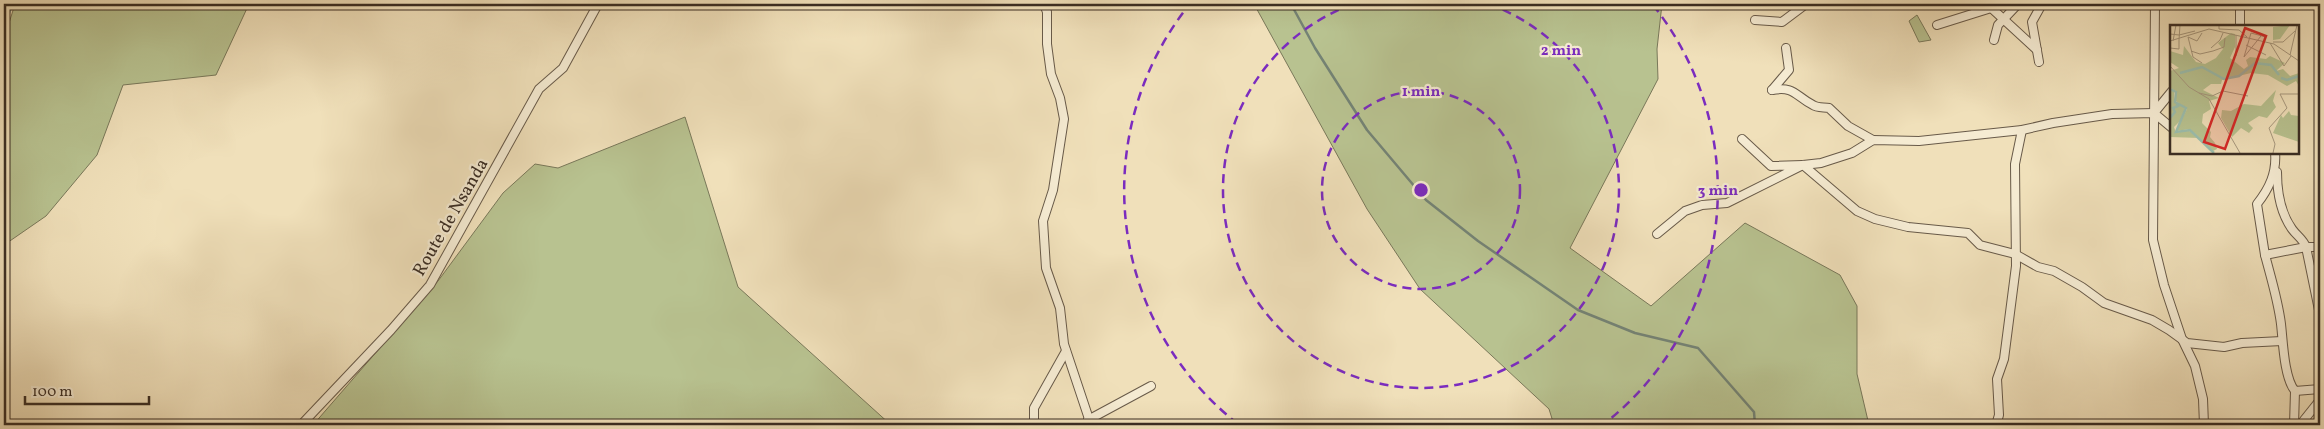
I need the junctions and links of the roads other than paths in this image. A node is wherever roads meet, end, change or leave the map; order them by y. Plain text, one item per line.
1 (598, 4) edge
2 (1044, 4) edge
3 (1806, 4) edge
4 (2004, 4) edge
5 (2018, 4) edge
6 (2042, 4) edge
7 (2155, 4) edge
8 (2240, 4) edge
9 (1988, 6) edge
10 (2004, 19) junction
11 (1755, 20) dead end
12 (1937, 25) dead end
13 (2240, 25) edge
14 (1994, 40) dead end
15 (1786, 48) dead end
16 (2037, 50) junction
17 (2039, 62) dead end
18 (2170, 93) edge
19 (2154, 113) junction
20 (2170, 126) edge
21 (2022, 130) junction
22 (1742, 139) dead end
23 (1873, 140) junction
24 (2275, 154) edge
25 (2276, 164) junction
26 (1803, 165) junction
27 (1657, 234) dead end
28 (2306, 247) junction
29 (2320, 247) edge
30 (2016, 254) junction
31 (2264, 255) junction
32 (2320, 315) edge
33 (2182, 340) junction
34 (2282, 341) junction
35 (1066, 352) junction
36 (1151, 386) dead end
37 (2320, 390) edge
38 (2295, 392) junction
39 (2320, 400) edge
40 (1090, 422) edge
41 (302, 425) edge
42 (1034, 425) edge
43 (1996, 425) edge
44 (2204, 425) edge
45 (2294, 425) edge
46 (2300, 425) edge

1 - 41 street, Route de Nsanda
2 - 35 street
3 - 11 street
4 - 9 street
5 - 10 street
6 - 16 street
7 - 19 street
8 - 13 street
9 - 10 street
9 - 12 street
10 - 14 street
10 - 16 street
15 - 23 street
16 - 17 street
18 - 19 street
19 - 20 street
19 - 21 street
19 - 33 street
21 - 23 street
21 - 30 street
22 - 26 street
23 - 26 street
24 - 25 street
25 - 28 street
25 - 31 street
26 - 27 street
26 - 30 street
28 - 29 street
28 - 31 street
28 - 32 street
30 - 33 street
30 - 43 street
31 - 34 street
33 - 34 street
33 - 44 street
34 - 38 street
35 - 40 street
35 - 42 street
36 - 40 street
37 - 38 street
38 - 45 street
39 - 46 street

